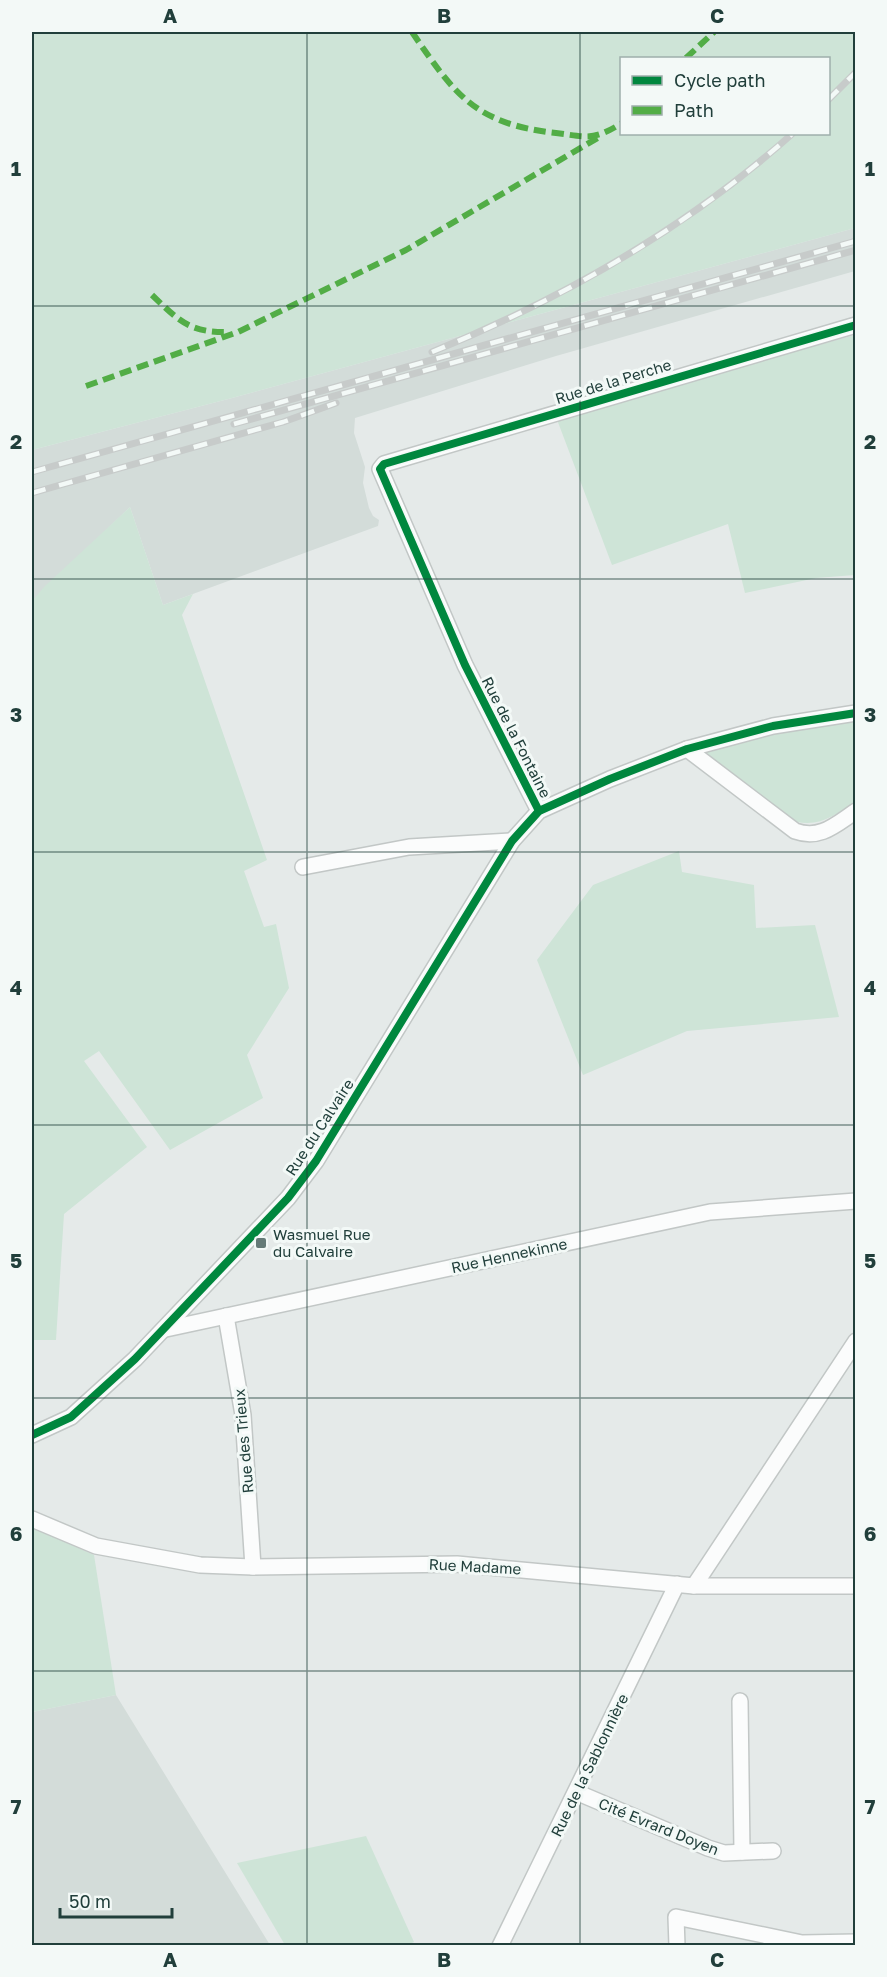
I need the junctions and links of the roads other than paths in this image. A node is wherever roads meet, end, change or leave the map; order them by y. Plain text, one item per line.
1 (855, 325) edge
2 (380, 469) joint
3 (855, 713) edge
4 (687, 749) junction
5 (539, 811) junction
6 (855, 811) edge
7 (512, 841) junction
8 (303, 867) dead end
9 (855, 1201) edge
10 (226, 1316) junction
11 (166, 1329) junction
12 (855, 1341) edge
13 (32, 1435) edge
14 (32, 1519) edge
15 (253, 1567) junction
16 (676, 1584) junction
17 (694, 1586) junction
18 (855, 1586) edge
19 (740, 1701) dead end
20 (576, 1792) junction
21 (773, 1851) dead end
22 (742, 1852) junction
23 (855, 1942) edge
24 (802, 1944) edge
25 (500, 1946) edge
26 (676, 1946) edge

1 - 2 street, Rue de la Perche
2 - 5 street, Rue de la Fontaine
3 - 4 street, Rue de la Fontaine
4 - 5 street, Rue de la Fontaine
4 - 6 street
5 - 7 street, Rue du Calvaire
7 - 8 street
7 - 11 street, Rue du Calvaire
9 - 10 street, Rue Hennekinne
10 - 11 street, Rue Hennekinne
10 - 15 street, Rue des Trieux
11 - 13 street, Rue du Calvaire
12 - 17 street
14 - 15 street, Rue Madame
15 - 16 street, Rue Madame
16 - 17 street, Rue Madame
16 - 20 street, Rue de la Sablonnière
17 - 18 street, Rue Madame
19 - 22 street, Cité Evrard Doyen
20 - 22 street, Cité Evrard Doyen
20 - 25 street, Rue de la Sablonnière
21 - 22 street, Cité Evrard Doyen
23 - 24 street
24 - 26 street

